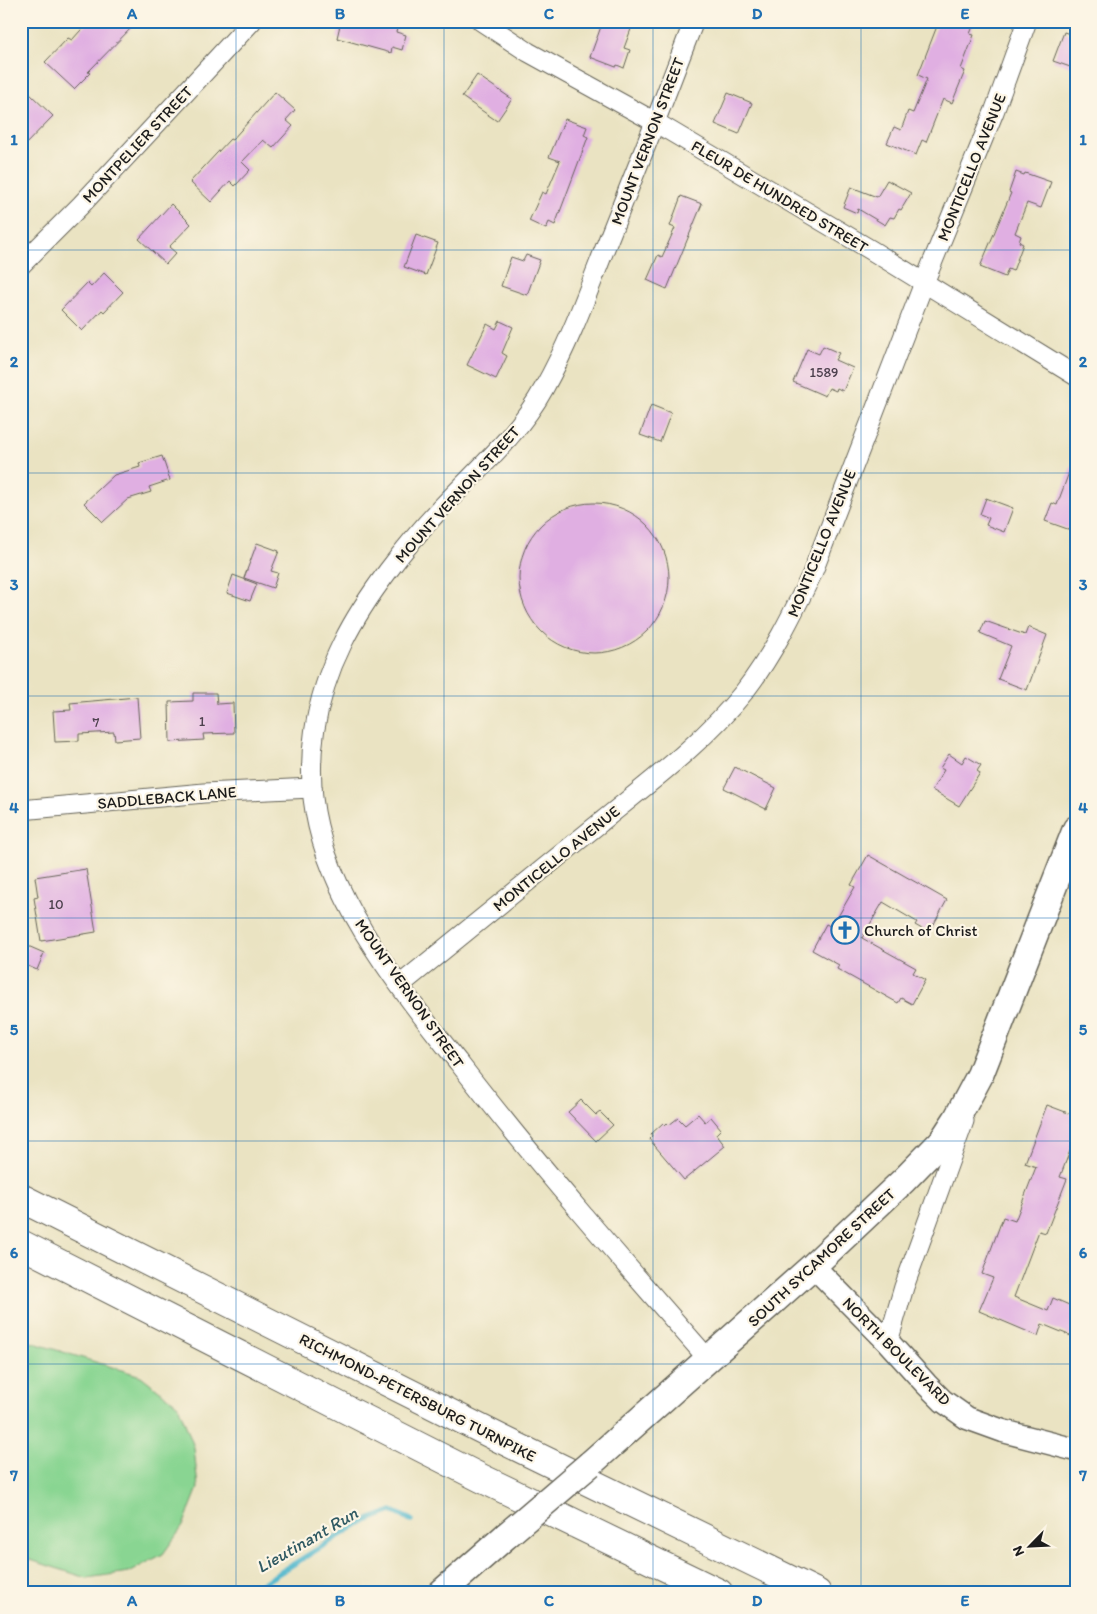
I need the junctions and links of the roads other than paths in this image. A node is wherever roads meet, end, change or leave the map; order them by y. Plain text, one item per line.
1 (252, 21) edge
2 (481, 21) edge
3 (694, 21) edge
4 (1027, 21) edge
5 (655, 122) junction
6 (21, 265) edge
7 (924, 283) junction
8 (1076, 376) edge
9 (312, 788) junction
10 (21, 810) edge
11 (1076, 829) edge
12 (400, 985) junction
13 (980, 1075) junction
14 (21, 1198) edge
15 (21, 1244) edge
16 (813, 1266) junction
17 (888, 1342) junction
18 (709, 1360) junction
19 (1076, 1450) edge
20 (441, 1593) edge
21 (718, 1593) edge
22 (817, 1593) edge

1 - 6 street, MONTPELIER STREET
2 - 5 street, FLEUR DE HUNDRED STREET
3 - 5 street, MOUNT VERNON STREET
4 - 7 street, MONTICELLO AVENUE
5 - 7 street, FLEUR DE HUNDRED STREET
5 - 9 street, MOUNT VERNON STREET
7 - 8 street, FLEUR DE HUNDRED STREET
7 - 12 street, MONTICELLO AVENUE
9 - 10 street, SADDLEBACK LANE
9 - 12 street, MOUNT VERNON STREET
11 - 13 main road, SOUTH SYCAMORE STREET
12 - 18 street, MOUNT VERNON STREET
13 - 16 main road, SOUTH SYCAMORE STREET
13 - 17 street
14 - 22 highway, RICHMOND-PETERSBURG TURNPIKE
15 - 21 highway
16 - 17 street, NORTH BOULEVARD
16 - 18 main road, SOUTH SYCAMORE STREET
17 - 19 street, NORTH BOULEVARD
18 - 20 main road, SOUTH SYCAMORE STREET, bridge

